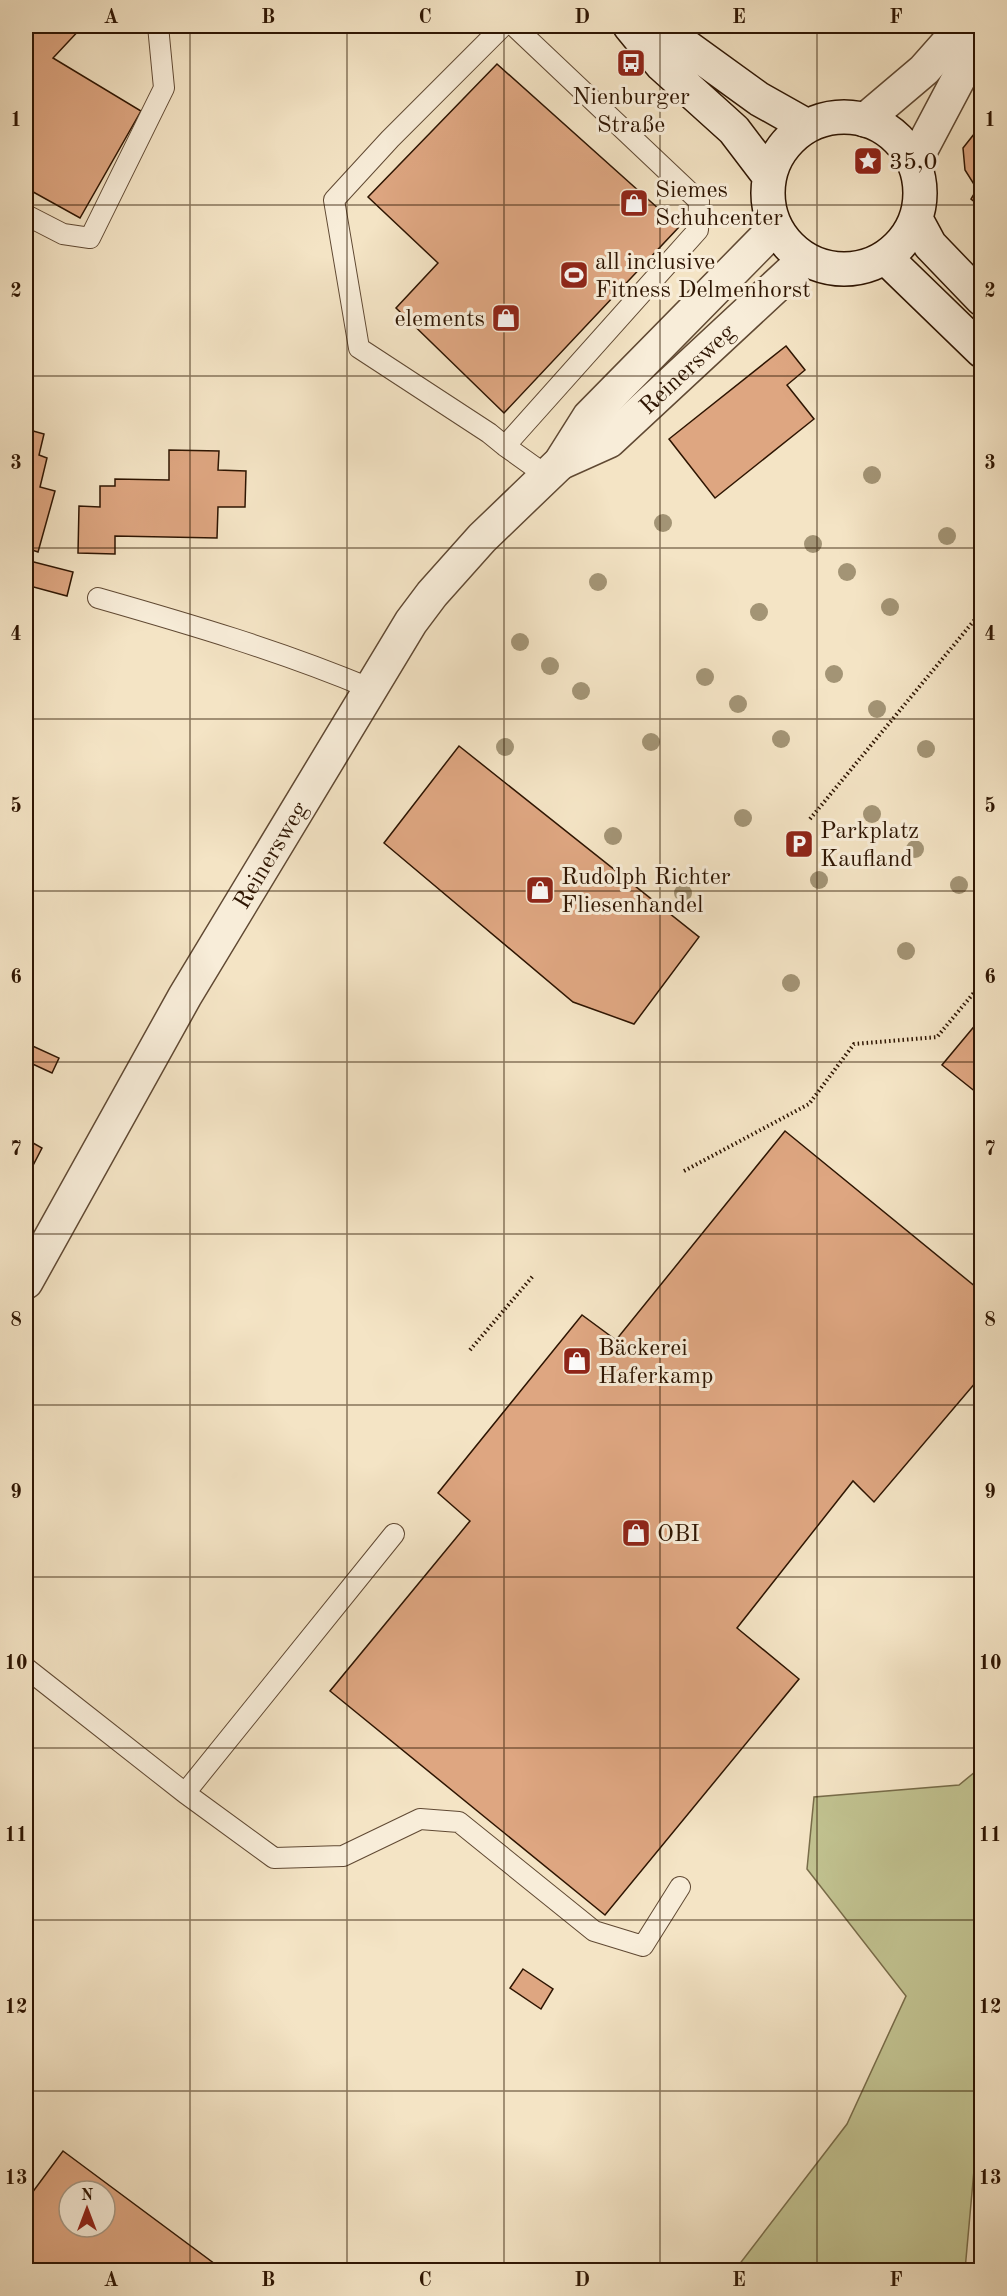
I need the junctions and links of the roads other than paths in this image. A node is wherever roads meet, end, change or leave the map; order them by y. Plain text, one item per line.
1 (158, 26) edge
2 (503, 26) edge
3 (514, 26) edge
4 (630, 26) edge
5 (647, 26) edge
6 (963, 26) edge
7 (977, 26) edge
8 (865, 120) junction
9 (807, 126) junction
10 (914, 163) junction
11 (768, 176) junction
12 (26, 215) edge
13 (916, 219) junction
14 (775, 228) junction
15 (886, 258) junction
16 (805, 260) junction
17 (981, 298) edge
18 (981, 351) edge
19 (505, 446) junction
20 (554, 469) junction
21 (98, 598) dead end
22 (369, 688) junction
23 (26, 1282) edge
24 (394, 1534) dead end
25 (26, 1668) edge
26 (185, 1793) junction
27 (680, 1887) dead end

1 - 12 lane
2 - 19 lane
3 - 19 lane
4 - 11 street
5 - 9 street
6 - 8 street
7 - 10 street
8 - 9 street
8 - 10 street
9 - 11 street
10 - 13 street
11 - 14 street
13 - 15 street
13 - 17 street
14 - 16 street
14 - 20 street, Reinersweg
15 - 16 street
15 - 18 street
16 - 20 street, Reinersweg
19 - 20 lane
20 - 22 street, Reinersweg
21 - 22 lane
22 - 23 street, Reinersweg
24 - 26 lane
25 - 26 lane
26 - 27 lane

